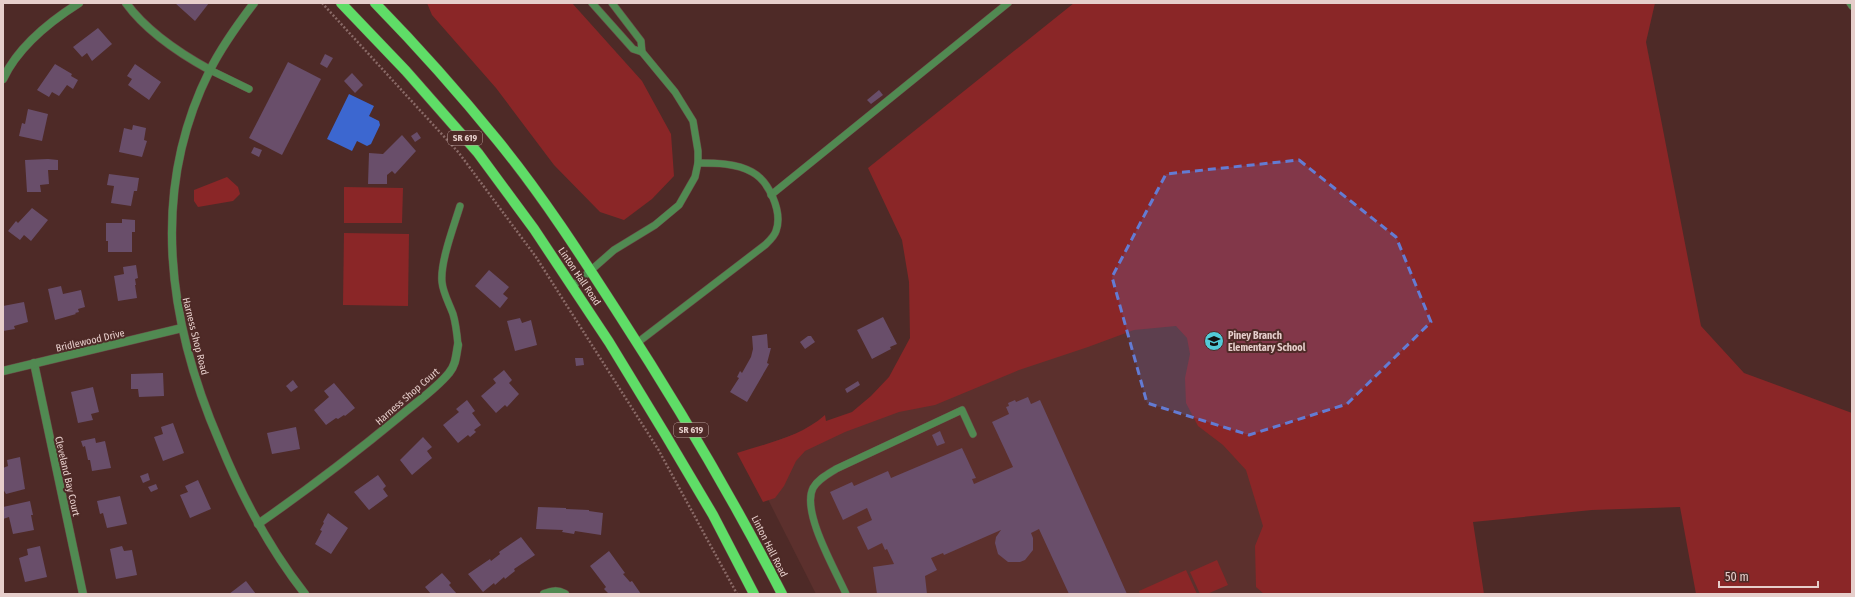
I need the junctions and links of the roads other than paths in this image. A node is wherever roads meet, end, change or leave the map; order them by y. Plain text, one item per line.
1 (79, 3) edge
2 (126, 3) edge
3 (254, 3) edge
4 (341, 3) edge
5 (375, 3) edge
6 (592, 3) edge
7 (612, 3) edge
8 (1008, 3) edge
9 (1850, 3) edge
10 (1852, 6) edge
11 (642, 52) junction
12 (5, 68) edge
13 (210, 70) junction
14 (3, 79) edge
15 (249, 89) dead end
16 (698, 163) junction
17 (771, 195) junction
18 (460, 206) dead end
19 (591, 270) junction
20 (573, 286) junction
21 (182, 328) junction
22 (637, 343) junction
23 (458, 345) joint
24 (34, 363) junction
25 (3, 371) edge
26 (973, 434) dead end
27 (258, 524) junction
28 (83, 594) edge
29 (305, 594) edge
30 (544, 594) edge
31 (565, 594) edge
32 (754, 594) edge
33 (782, 594) edge
34 (846, 594) edge

1 - 12 street
2 - 13 street
3 - 13 street, Harness Shop Road
4 - 20 main road, Linton Hall Road / SR 619
5 - 19 main road, Linton Hall Road / SR 619
6 - 11 lane
7 - 11 lane
8 - 17 lane
9 - 10 lane
11 - 16 lane
12 - 14 street
13 - 15 lane
13 - 21 street, Harness Shop Road
16 - 17 lane
16 - 19 lane
17 - 22 lane
18 - 23 lane, Harness Shop Court
19 - 20 lane
19 - 22 main road, Linton Hall Road / SR 619
20 - 32 main road, Linton Hall Road / SR 619
21 - 24 street, Bridlewood Drive
21 - 27 street, Harness Shop Road
22 - 33 main road, Linton Hall Road / SR 619
23 - 27 street, Harness Shop Court
24 - 25 street, Bridlewood Drive
24 - 28 street, Cleveland Bay Court
26 - 34 lane
27 - 29 street, Harness Shop Road
30 - 31 street

